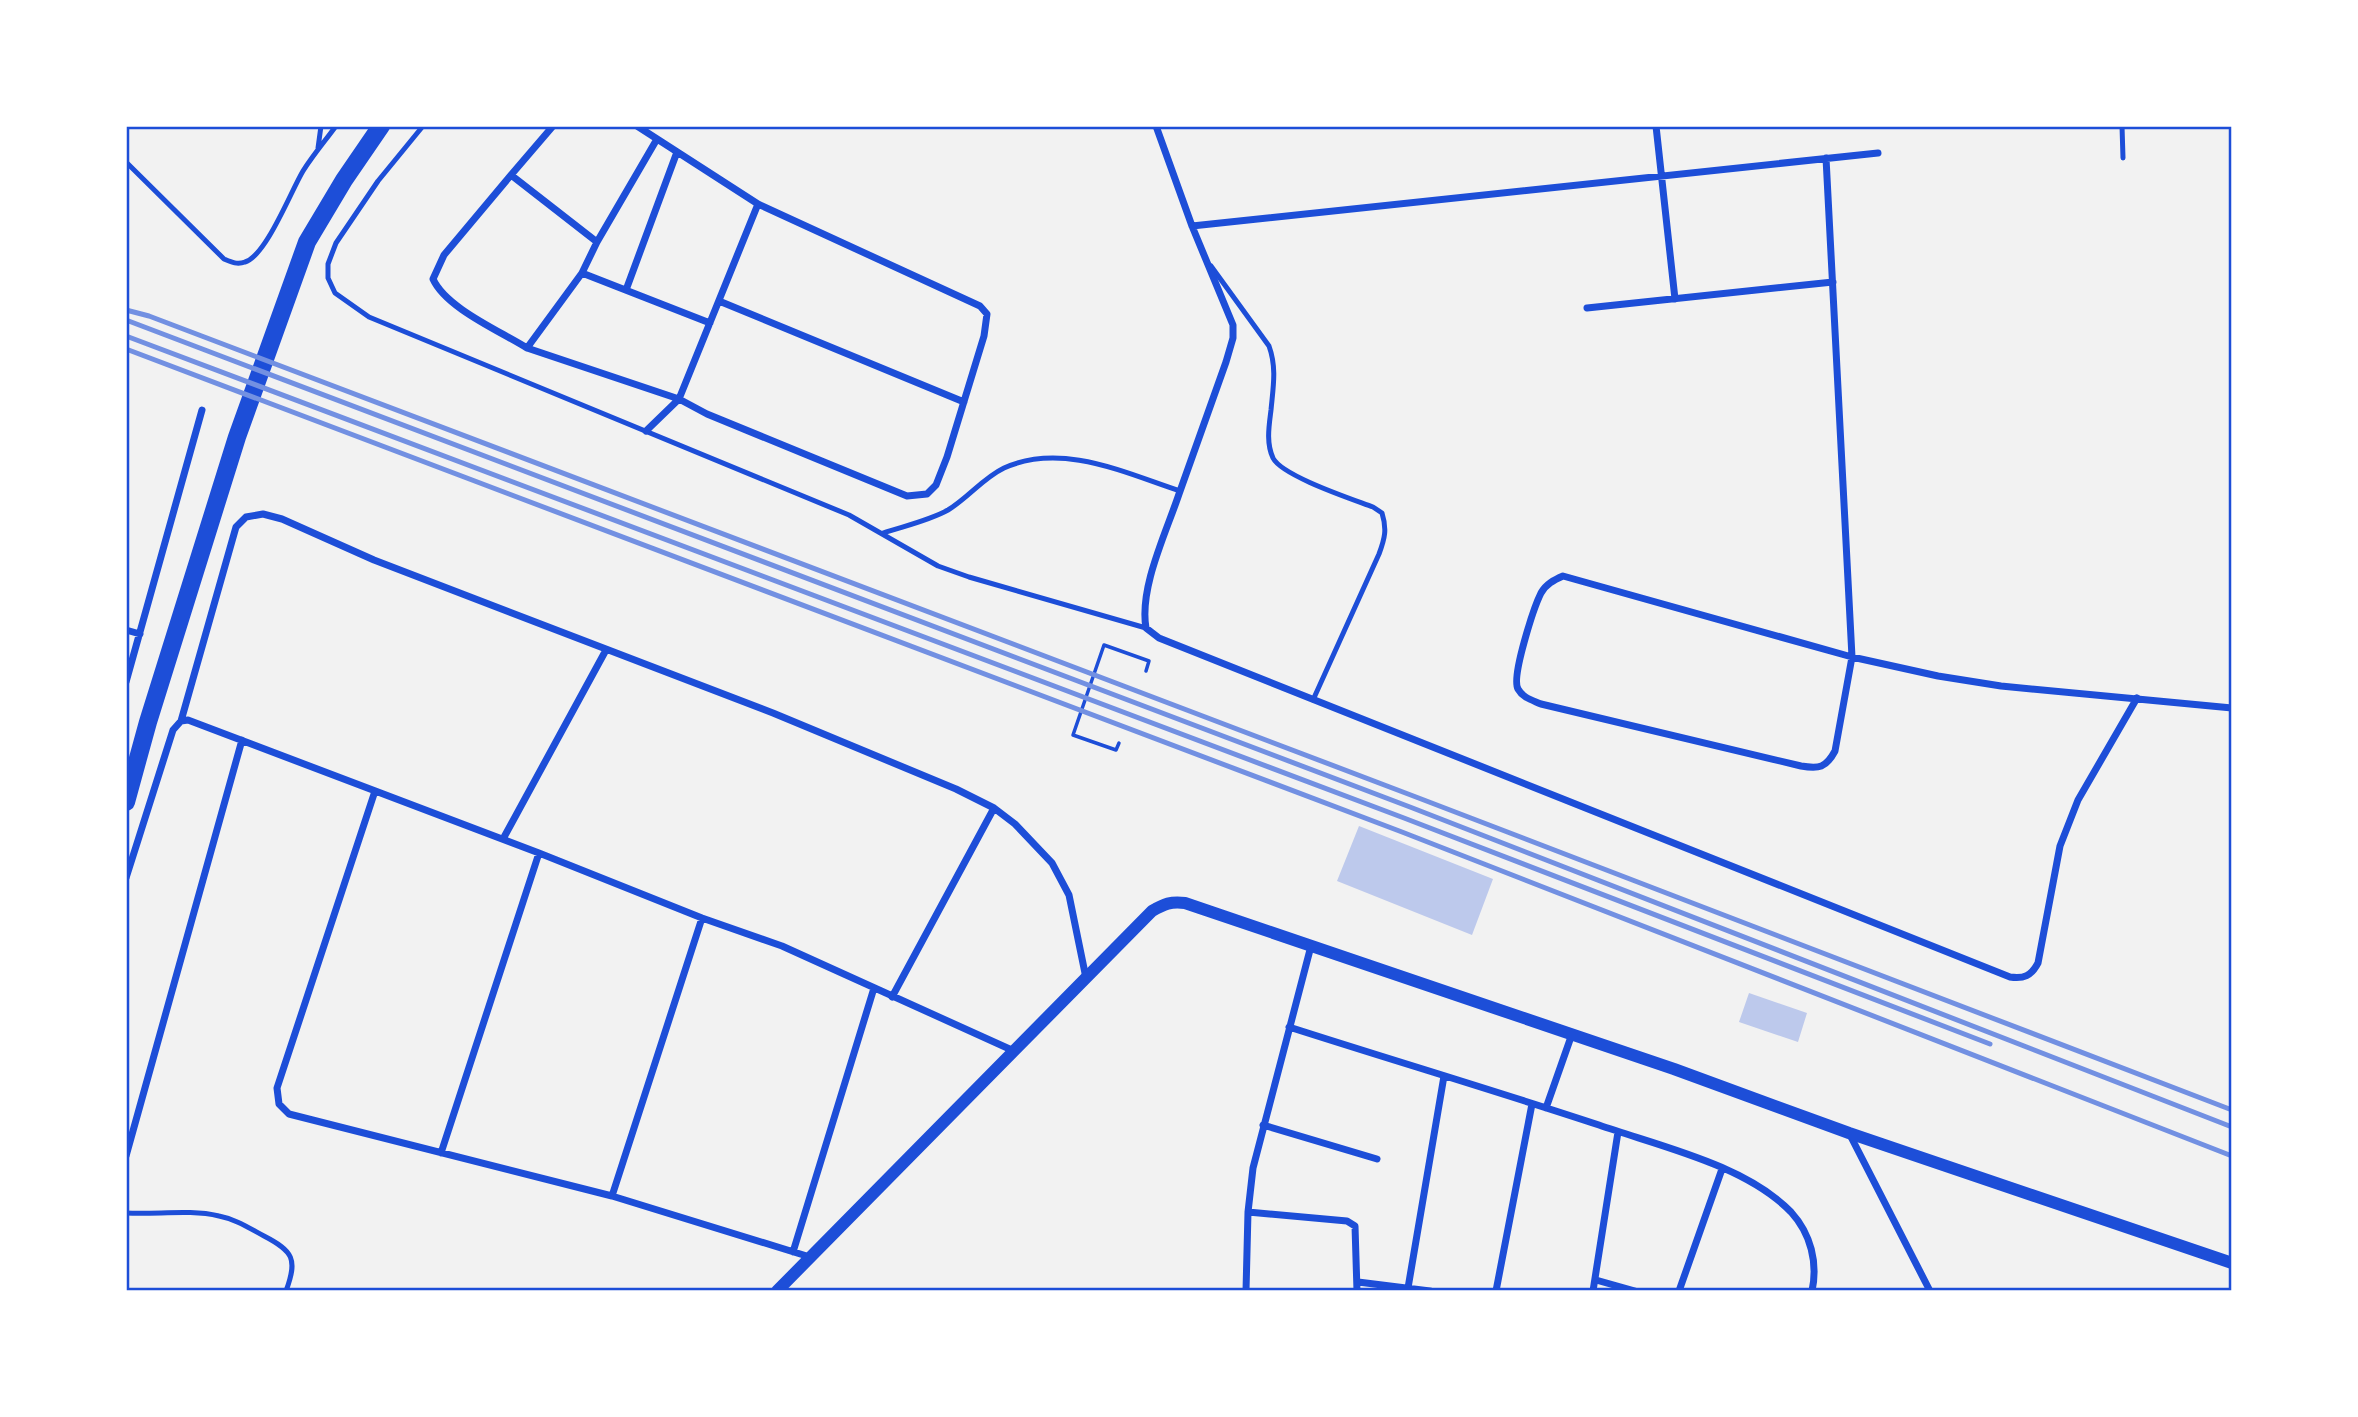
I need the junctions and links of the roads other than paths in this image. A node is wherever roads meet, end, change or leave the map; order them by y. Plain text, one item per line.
1 (321, 126) edge
2 (336, 126) edge
3 (381, 126) edge
4 (423, 126) edge
5 (553, 126) edge
6 (636, 126) edge
7 (1156, 126) edge
8 (1656, 126) edge
9 (2122, 126) edge
10 (657, 139) junction
11 (317, 151) junction
12 (677, 152) junction
13 (1878, 153) dead end
14 (1826, 158) junction
15 (2123, 158) dead end
16 (126, 163) edge
17 (511, 175) junction
18 (1661, 176) junction
19 (758, 204) junction
20 (1192, 226) junction
21 (597, 242) junction
22 (1209, 264) junction
23 (582, 273) junction
24 (1833, 282) junction
25 (626, 290) junction
26 (1675, 299) junction
27 (719, 301) junction
28 (1587, 308) dead end
29 (710, 323) junction
30 (527, 348) junction
31 (679, 399) junction
32 (964, 402) junction
33 (202, 410) dead end
34 (646, 431) junction
35 (1180, 491) junction
36 (883, 533) junction
37 (1146, 628) junction
38 (126, 630) edge
39 (140, 634) junction
40 (606, 650) junction
41 (1852, 657) junction
42 (126, 682) edge
43 (2137, 698) junction
44 (1313, 700) junction
45 (2232, 708) edge
46 (181, 721) junction
47 (242, 740) junction
48 (375, 791) junction
49 (126, 802) edge
50 (994, 808) junction
51 (503, 839) junction
52 (539, 853) junction
53 (126, 878) edge
54 (702, 918) junction
55 (1311, 946) junction
56 (1086, 979) junction
57 (874, 988) junction
58 (892, 996) junction
59 (1289, 1027) junction
60 (1572, 1034) junction
61 (1014, 1051) junction
62 (1444, 1076) junction
63 (1532, 1104) junction
64 (1546, 1108) junction
65 (1263, 1125) junction
66 (1618, 1132) junction
67 (1849, 1133) junction
68 (441, 1153) junction
69 (126, 1156) edge
70 (1377, 1159) dead end
71 (1722, 1169) junction
72 (612, 1196) junction
73 (1248, 1212) junction
74 (126, 1213) edge
75 (793, 1252) junction
76 (810, 1257) junction
77 (2232, 1264) edge
78 (1595, 1280) junction
79 (1358, 1282) junction
80 (1408, 1288) junction
81 (286, 1291) edge
82 (776, 1291) edge
83 (1246, 1291) edge
84 (1357, 1291) edge
85 (1430, 1291) edge
86 (1496, 1291) edge
87 (1593, 1291) edge
88 (1635, 1291) edge
89 (1679, 1291) edge
90 (1812, 1291) edge
91 (1930, 1291) edge

1 - 11 lane
2 - 11 lane
3 - 49 main road
4 - 34 lane
5 - 17 street
6 - 10 street
7 - 20 street
8 - 18 street
9 - 15 lane
10 - 12 street
10 - 21 street
11 - 16 lane
12 - 19 street
12 - 25 street
13 - 14 street
14 - 18 street
14 - 24 street
17 - 21 street
17 - 30 street
18 - 20 street
18 - 26 street
19 - 27 street
19 - 32 street
20 - 22 street
21 - 23 street
22 - 35 street
22 - 44 lane
23 - 25 street
23 - 30 street
24 - 26 street
24 - 41 street
25 - 29 street
26 - 28 street
27 - 29 street
27 - 32 street
29 - 31 street
30 - 31 street
31 - 32 street
31 - 34 street
33 - 39 street
34 - 36 lane
35 - 36 lane
35 - 37 street
36 - 37 lane
37 - 44 street
38 - 39 street
39 - 42 street
40 - 46 street
40 - 50 street
40 - 51 street
41 - 41 street
41 - 43 street
43 - 44 street
43 - 45 street
46 - 47 street
46 - 53 street
47 - 48 street
47 - 69 street
48 - 51 street
48 - 68 street
50 - 56 street
50 - 58 street
51 - 52 street
52 - 54 street
52 - 68 street
54 - 57 street
54 - 72 street
55 - 56 street
55 - 59 street
55 - 60 street
56 - 61 street
57 - 58 street
57 - 75 street
58 - 61 street
59 - 62 street
59 - 65 street
60 - 64 street
60 - 67 street
61 - 76 street
62 - 63 street
62 - 80 street
63 - 64 street
63 - 86 street
64 - 66 street
65 - 70 street
65 - 73 street
66 - 71 street
66 - 78 street
67 - 77 street
67 - 91 street
68 - 72 street
71 - 89 street
71 - 90 street
72 - 75 street
73 - 79 street
73 - 83 street
74 - 81 lane
75 - 76 street
76 - 82 street
78 - 87 street
78 - 88 street
79 - 80 street
79 - 84 street
80 - 85 street

